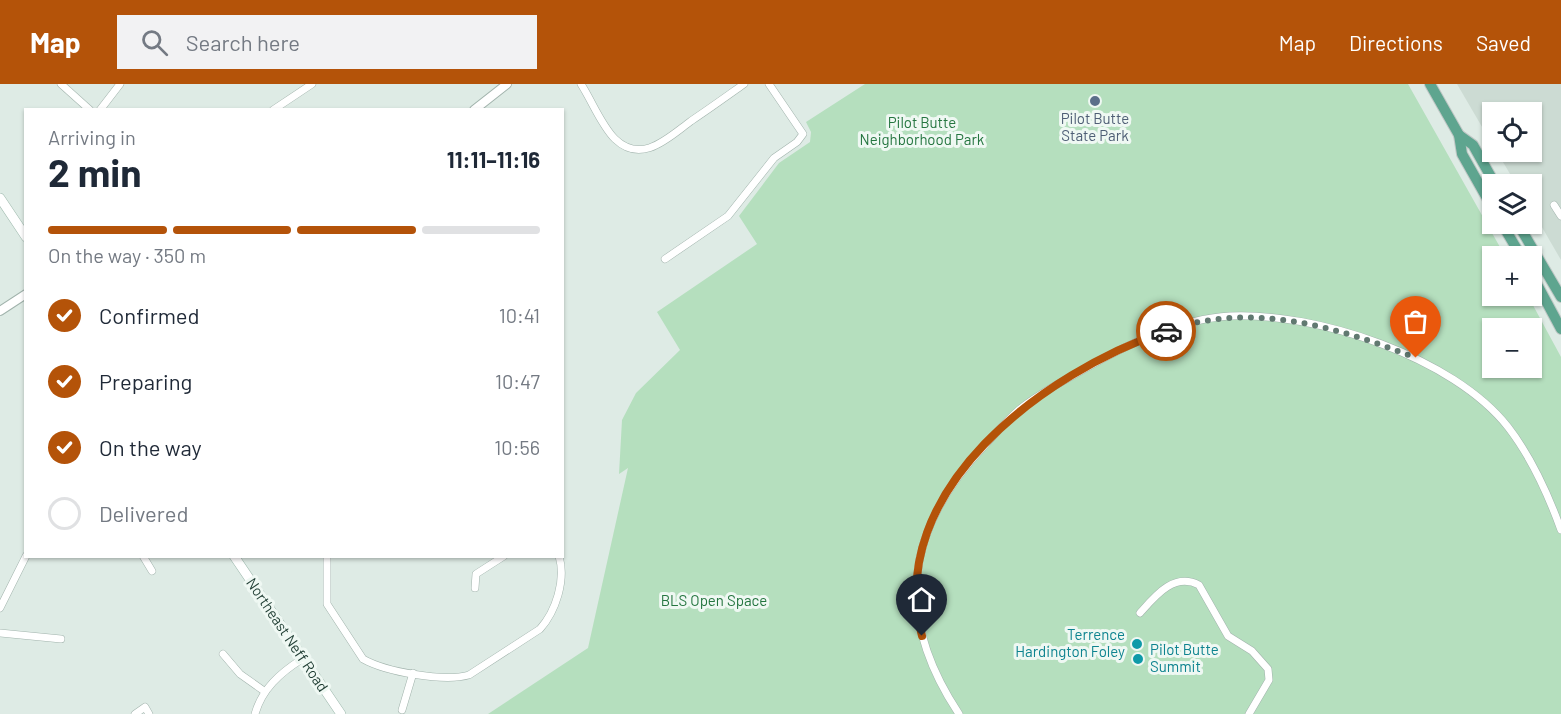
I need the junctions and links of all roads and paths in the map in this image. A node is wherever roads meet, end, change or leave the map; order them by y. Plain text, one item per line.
1 (61, 84) edge
2 (120, 84) edge
3 (312, 84) edge
4 (507, 84) edge
5 (581, 84) edge
6 (744, 84) edge
7 (769, 84) edge
8 (1430, 84) edge
9 (88, 108) edge
10 (102, 108) edge
11 (276, 108) edge
12 (477, 108) edge
13 (1459, 135) junction
14 (1489, 174) edge
15 (1482, 189) edge
16 (0, 198) edge
17 (1554, 205) dead end
18 (1561, 216) edge
19 (24, 234) edge
20 (1524, 234) edge
21 (665, 260) dead end
22 (1542, 294) edge
23 (24, 295) edge
24 (1561, 297) edge
25 (0, 310) edge
26 (1561, 329) edge
27 (1561, 530) edge
28 (25, 558) edge
29 (144, 558) edge
30 (235, 558) edge
31 (327, 558) edge
32 (501, 558) edge
33 (559, 558) edge
34 (152, 571) dead end
35 (475, 588) dead end
36 (0, 608) edge
37 (1140, 613) dead end
38 (0, 633) edge
39 (61, 639) dead end
40 (223, 654) dead end
41 (302, 659) junction
42 (413, 673) junction
43 (264, 691) junction
44 (402, 710) dead end
45 (147, 711) edge
46 (135, 714) edge
47 (255, 714) edge
48 (341, 714) edge
49 (959, 714) edge
50 (1250, 714) edge

1 - 9 street
2 - 10 street
3 - 11 street
4 - 12 street
5 - 6 street
7 - 21 street
8 - 13 main road
13 - 14 main road
13 - 15 main road
16 - 19 main road
17 - 18 street
20 - 24 main road
22 - 26 main road
23 - 25 street
27 - 49 street
28 - 36 street
29 - 34 street
30 - 41 main road, Northeast Neff Road
31 - 42 street
32 - 35 street
33 - 42 street
37 - 50 street
38 - 39 street
40 - 43 street
41 - 43 street
41 - 48 main road, Northeast Neff Road
42 - 44 street
43 - 47 street
45 - 46 street

